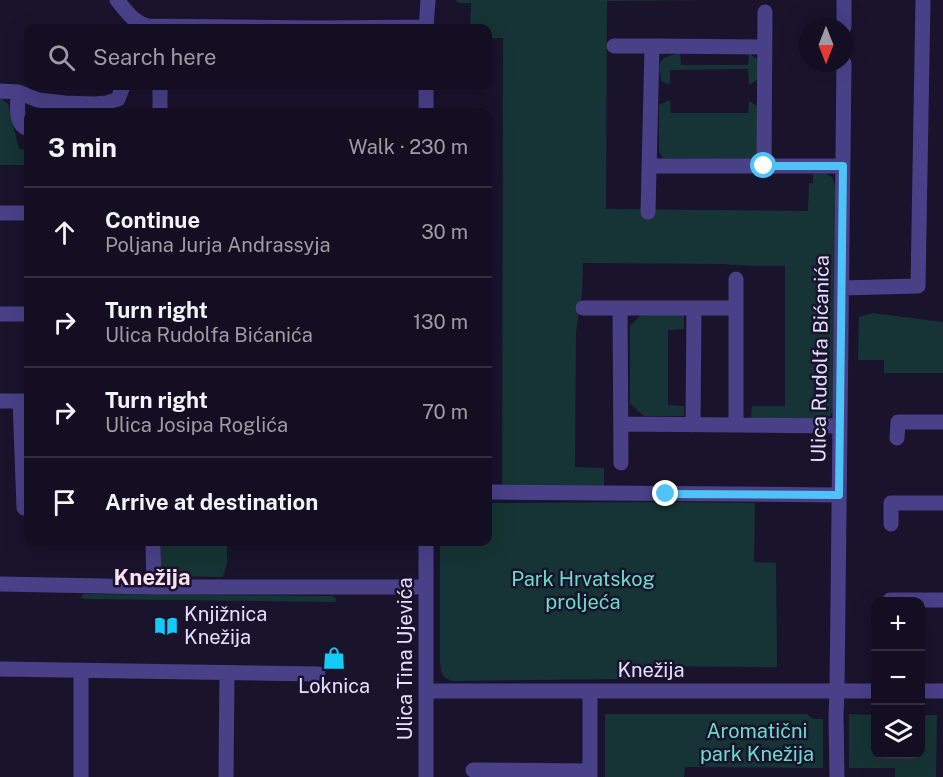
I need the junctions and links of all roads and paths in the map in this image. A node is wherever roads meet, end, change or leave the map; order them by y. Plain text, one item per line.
1 (117, 0) edge
2 (428, 0) edge
3 (844, 0) edge
4 (923, 0) edge
5 (765, 12) dead end
6 (844, 18) edge
7 (134, 24) edge
8 (426, 24) edge
9 (614, 46) dead end
10 (652, 46) junction
11 (764, 47) junction
12 (844, 72) edge
13 (121, 90) edge
14 (160, 90) edge
15 (426, 90) edge
16 (0, 91) edge
17 (18, 92) junction
18 (160, 108) edge
19 (426, 108) edge
20 (24, 128) edge
21 (649, 166) junction
22 (764, 166) junction
23 (843, 166) junction
24 (648, 212) dead end
25 (0, 213) edge
26 (24, 213) edge
27 (736, 279) dead end
28 (842, 288) junction
29 (583, 308) dead end
30 (620, 308) junction
31 (694, 308) junction
32 (736, 308) junction
33 (0, 314) edge
34 (24, 314) edge
35 (0, 401) edge
36 (24, 401) edge
37 (943, 422) edge
38 (621, 424) junction
39 (693, 424) junction
40 (736, 425) junction
41 (840, 426) junction
42 (897, 438) dead end
43 (621, 463) dead end
44 (492, 492) edge
45 (839, 495) junction
46 (943, 503) edge
47 (24, 508) dead end
48 (891, 524) dead end
49 (153, 546) edge
50 (426, 546) edge
51 (0, 584) edge
52 (154, 587) junction
53 (426, 587) junction
54 (925, 600) edge
55 (943, 600) edge
56 (0, 669) edge
57 (81, 671) junction
58 (227, 673) junction
59 (318, 674) dead end
60 (426, 691) junction
61 (590, 691) junction
62 (837, 691) junction
63 (871, 691) edge
64 (925, 691) edge
65 (943, 691) edge
66 (473, 770) dead end
67 (590, 774) edge
68 (81, 777) edge
69 (226, 777) edge
70 (426, 777) edge
71 (837, 777) edge

1 - 7 street
2 - 8 street
3 - 6 street
4 - 28 street
5 - 11 street
9 - 10 street
10 - 11 street
10 - 21 street
11 - 22 street
12 - 23 street, Ulica Rudolfa Bićanića
13 - 17 street
14 - 18 street
15 - 19 street
16 - 17 street
17 - 20 street
21 - 22 street
21 - 24 street
22 - 23 street
23 - 28 street, Ulica Rudolfa Bićanića
25 - 26 street
27 - 32 street
28 - 41 street, Ulica Rudolfa Bićanića
29 - 30 street
30 - 31 street
30 - 38 street
31 - 32 street
31 - 39 street
32 - 40 street
33 - 34 street
35 - 36 street
36 - 47 street
37 - 42 street
38 - 39 street
38 - 43 street
39 - 40 street
40 - 41 street
41 - 45 street, Ulica Rudolfa Bićanića
44 - 45 street
45 - 62 street, Ulica Rudolfa Bićanića
46 - 48 street
49 - 52 street
50 - 53 street, Ulica Tina Ujevića
51 - 52 street
52 - 53 street
53 - 60 street, Ulica Tina Ujevića
54 - 55 street
56 - 57 street
57 - 58 street
57 - 68 street
58 - 59 street
58 - 69 street
60 - 61 street, Knežija
60 - 70 street, Ulica Tina Ujevića
61 - 62 street, Knežija
61 - 67 street
62 - 63 street, Knežija
62 - 71 street, Ulica Rudolfa Bićanića
64 - 65 street
66 - 67 street

